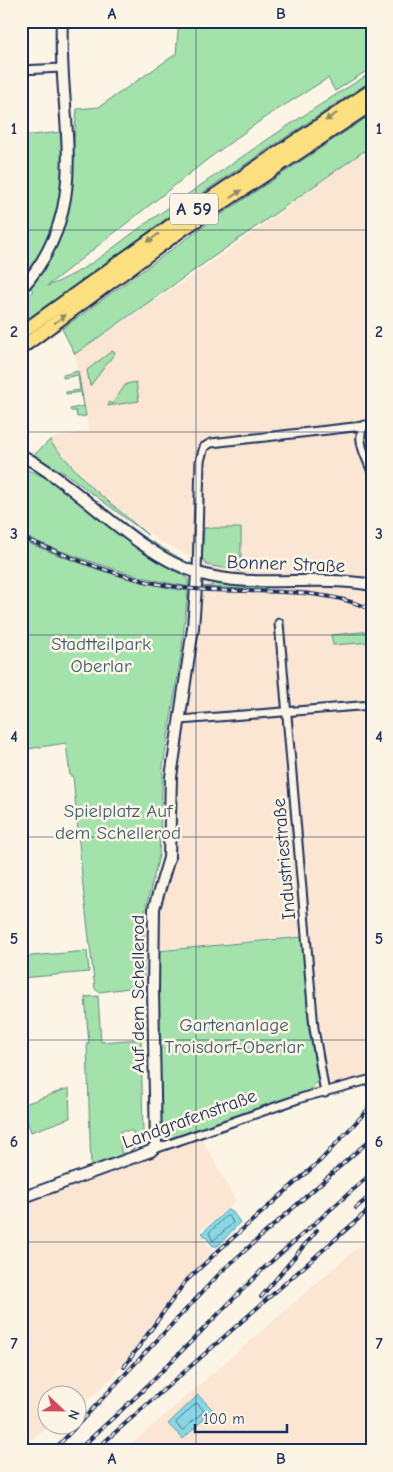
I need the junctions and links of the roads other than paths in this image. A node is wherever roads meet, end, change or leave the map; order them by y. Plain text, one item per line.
1 (62, 21) edge
2 (62, 68) junction
3 (21, 70) edge
4 (372, 90) edge
5 (372, 104) edge
6 (21, 289) edge
7 (21, 334) edge
8 (21, 348) edge
9 (368, 425) edge
10 (22, 457) edge
11 (372, 472) edge
12 (197, 573) junction
13 (372, 585) edge
14 (279, 623) dead end
15 (372, 705) edge
16 (286, 712) junction
17 (180, 720) junction
18 (372, 1079) edge
19 (325, 1093) junction
20 (155, 1148) junction
21 (21, 1198) edge

1 - 2 street
2 - 3 street
2 - 6 street
4 -> 7 highway, A 59
8 -> 5 highway, A 59
9 - 11 street
9 - 12 street
10 - 12 street, Bonner Straße
12 - 13 street, Bonner Straße
12 - 17 street, Auf dem Schellerod
14 - 16 street, Industriestraße
15 - 16 street
16 - 17 street
16 - 19 street, Industriestraße
17 - 20 street, Auf dem Schellerod
18 - 19 street, Landgrafenstraße
19 - 20 street, Landgrafenstraße
20 - 21 street, Landgrafenstraße

